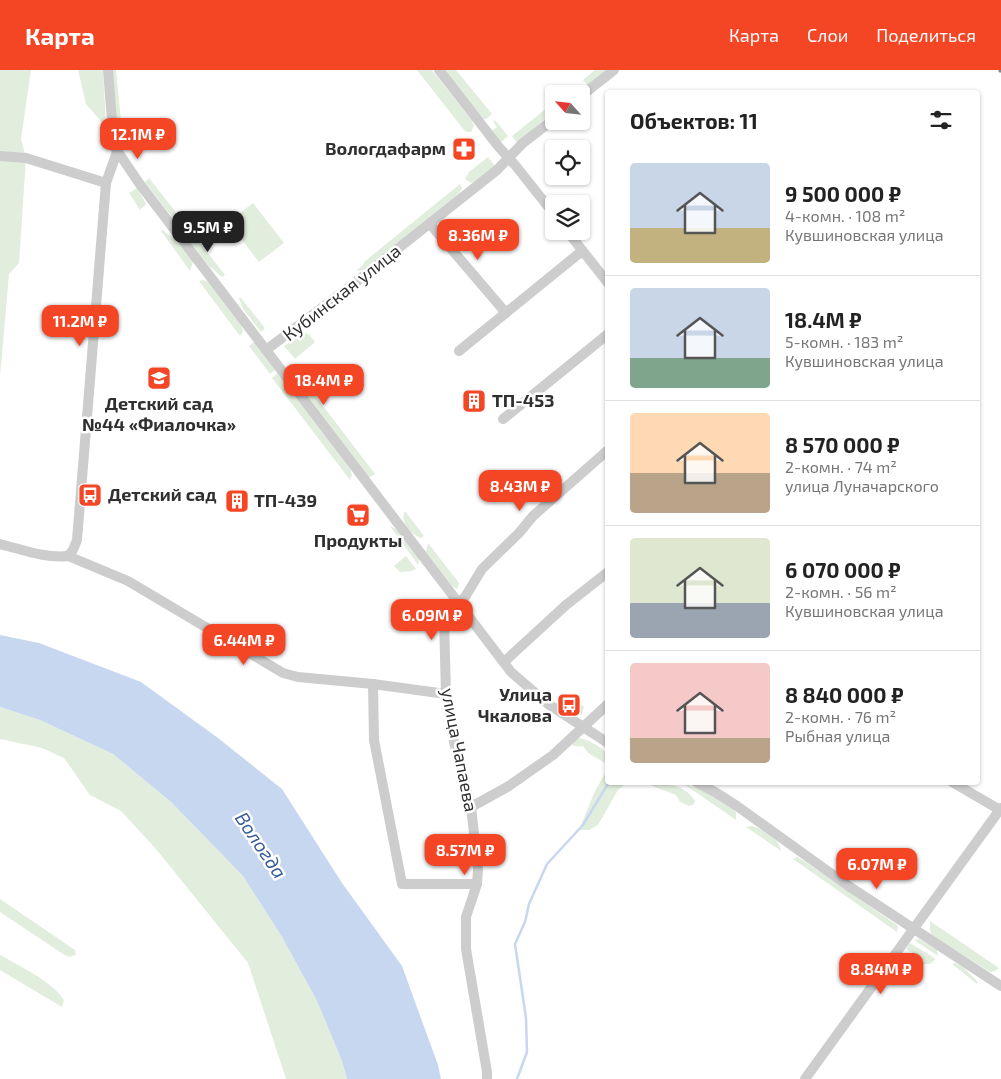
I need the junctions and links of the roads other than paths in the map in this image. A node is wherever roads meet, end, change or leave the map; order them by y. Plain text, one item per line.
1 (108, 70) edge
2 (439, 70) edge
3 (614, 70) edge
4 (590, 89) edge
5 (545, 125) edge
6 (117, 152) junction
7 (0, 156) edge
8 (509, 159) junction
9 (106, 183) junction
10 (545, 203) edge
11 (430, 224) junction
12 (574, 240) edge
13 (582, 251) junction
14 (605, 279) edge
15 (506, 313) junction
16 (605, 336) edge
17 (266, 350) junction
18 (459, 351) dead end
19 (503, 419) dead end
20 (605, 453) edge
21 (0, 544) edge
22 (68, 556) junction
23 (605, 574) edge
24 (458, 602) junction
25 (504, 662) junction
26 (374, 684) junction
27 (446, 694) junction
28 (605, 707) edge
29 (582, 726) junction
30 (605, 742) edge
31 (702, 785) edge
32 (957, 785) edge
33 (471, 807) junction
34 (1000, 809) edge
35 (477, 884) junction
36 (914, 930) junction
37 (1001, 986) edge
38 (486, 1079) edge
39 (804, 1079) edge

1 - 6 street
2 - 8 street
3 - 4 street
5 - 8 street, Кубинская улица
6 - 9 street
6 - 17 street
7 - 9 street
8 - 10 street
8 - 11 street, Кубинская улица
9 - 22 street
11 - 15 street
11 - 17 street, Кубинская улица
12 - 13 street
13 - 14 street
13 - 15 street
15 - 18 street
16 - 19 street
17 - 24 street
20 - 24 street, улица Чапаева
21 - 22 street
22 - 26 street
23 - 25 street
24 - 25 street
24 - 27 street, улица Чапаева
25 - 29 street
26 - 27 street
26 - 35 street
27 - 33 street, улица Чапаева
28 - 29 street
29 - 30 street
29 - 33 street
31 - 36 street
32 - 34 street
33 - 35 street, улица Чапаева
34 - 36 street
35 - 38 street, улица Чапаева
36 - 37 street
36 - 39 street

